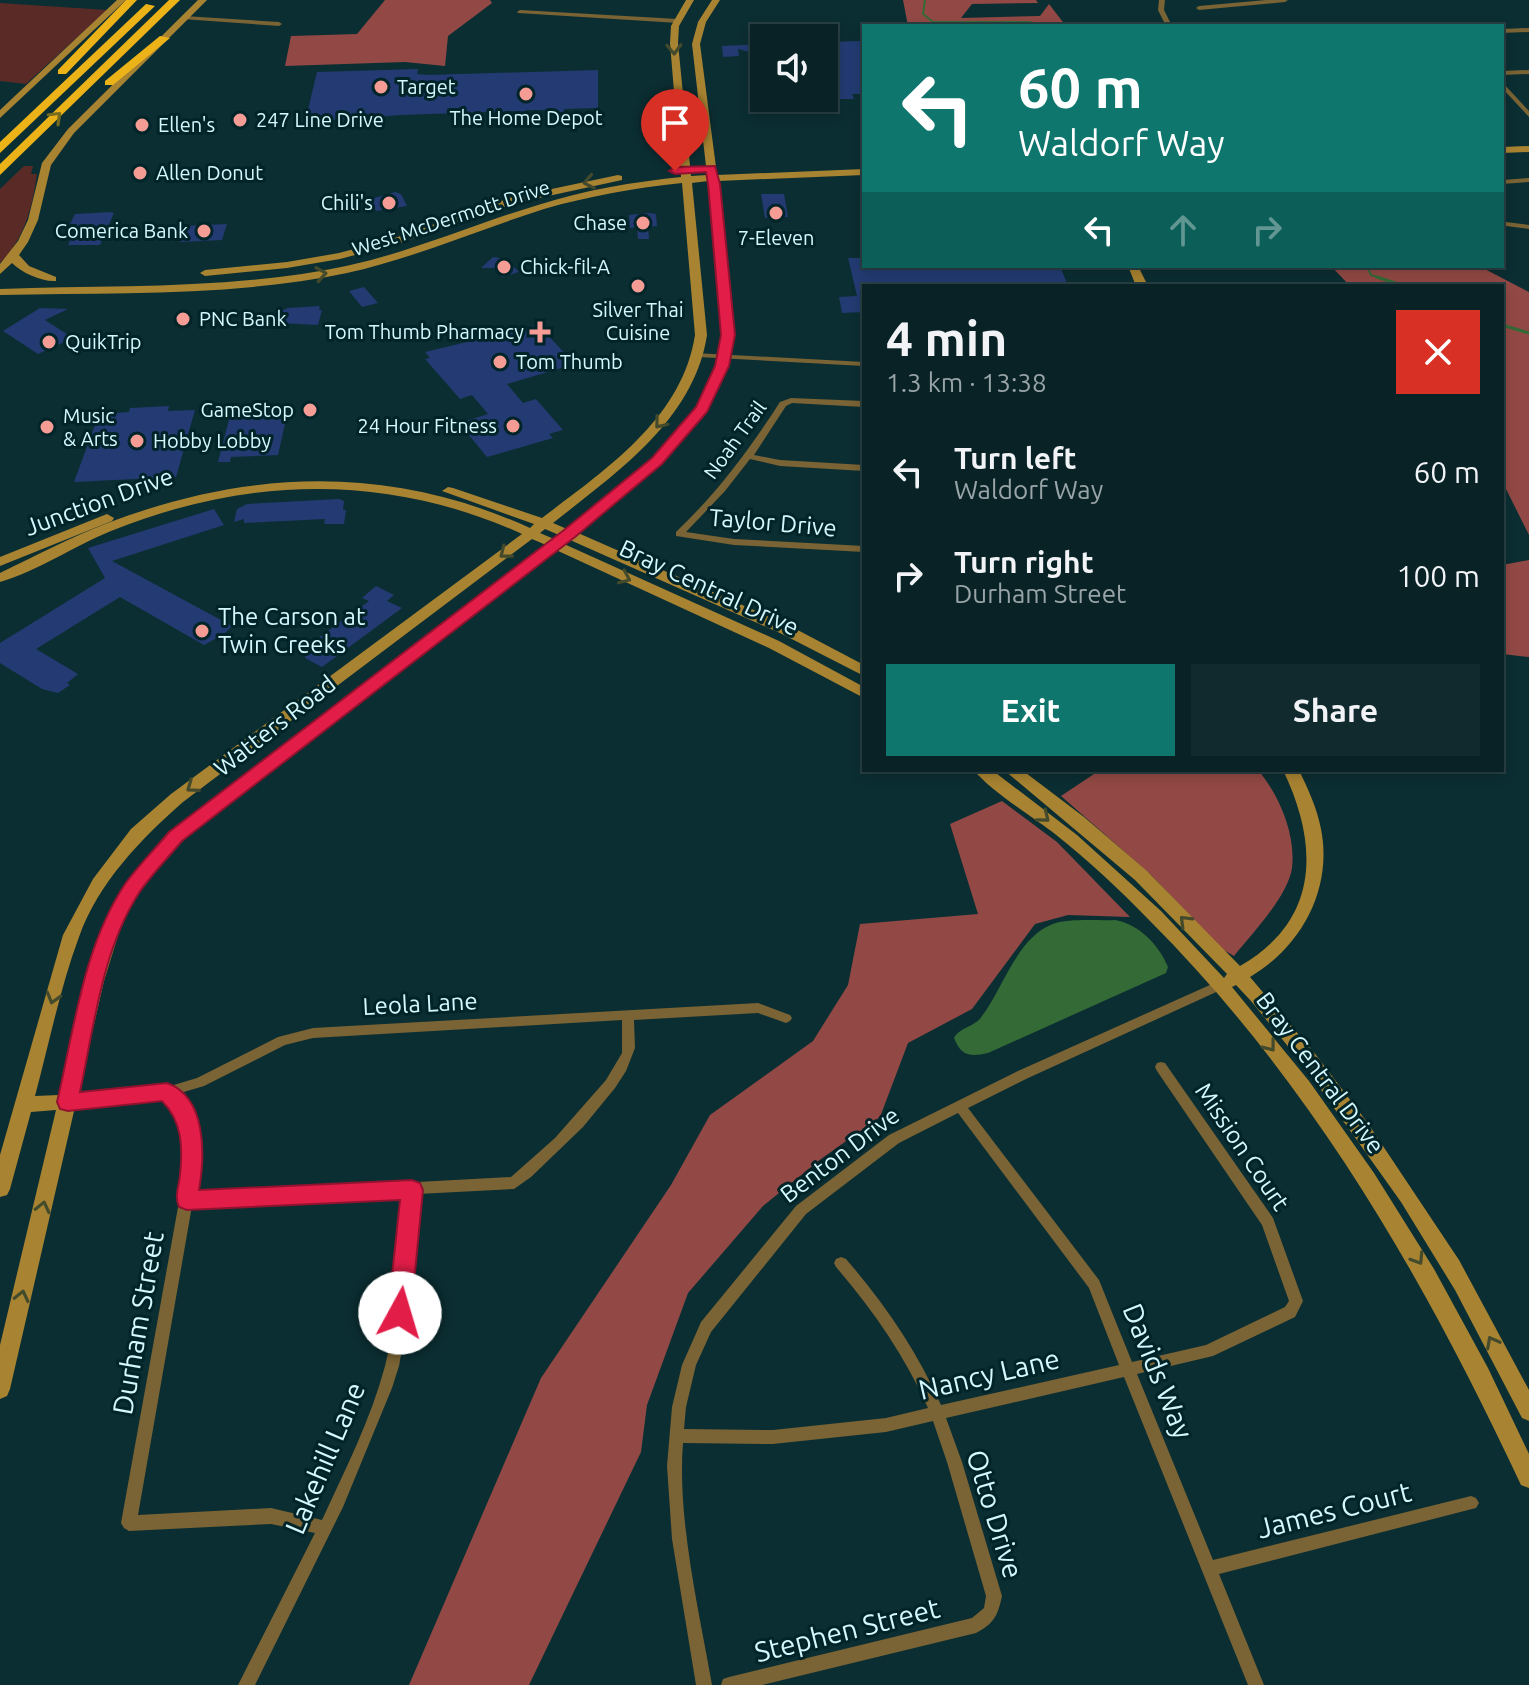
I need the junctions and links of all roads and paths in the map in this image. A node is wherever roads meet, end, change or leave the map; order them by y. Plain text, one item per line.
1 (122, 0) edge
2 (132, 0) edge
3 (155, 0) edge
4 (175, 0) edge
5 (203, 0) edge
6 (690, 0) edge
7 (716, 0) edge
8 (1162, 0) edge
9 (1285, 0) edge
10 (1199, 8) dead end
11 (520, 12) dead end
12 (184, 18) junction
13 (678, 21) junction
14 (279, 24) dead end
15 (1168, 24) edge
16 (1529, 30) edge
17 (1504, 31) edge
18 (164, 38) junction
19 (1529, 72) edge
20 (1504, 73) edge
21 (1504, 86) edge
22 (42, 109) junction
23 (702, 109) junction
24 (680, 110) junction
25 (0, 115) edge
26 (1529, 115) edge
27 (1529, 141) edge
28 (1504, 142) edge
29 (0, 149) edge
30 (1529, 149) edge
31 (1504, 150) edge
32 (862, 162) edge
33 (0, 171) edge
34 (862, 172) edge
35 (712, 173) junction
36 (686, 175) junction
37 (1529, 180) edge
38 (1504, 182) edge
39 (0, 184) edge
40 (475, 213) junction
41 (1509, 224) dead end
42 (493, 225) junction
43 (1529, 227) edge
44 (14, 256) junction
45 (2, 268) edge
46 (245, 277) junction
47 (52, 279) junction
48 (0, 281) edge
49 (0, 292) edge
50 (698, 355) junction
51 (725, 356) junction
52 (862, 364) edge
53 (862, 404) edge
54 (748, 456) junction
55 (862, 468) edge
56 (373, 487) junction
57 (436, 488) junction
58 (89, 524) junction
59 (537, 528) junction
60 (679, 534) joint
61 (562, 539) junction
62 (862, 549) edge
63 (0, 562) edge
64 (21, 569) junction
65 (0, 578) edge
66 (862, 670) edge
67 (862, 692) edge
68 (985, 772) edge
69 (1014, 772) edge
70 (1292, 772) edge
71 (1241, 976) junction
72 (1221, 985) junction
73 (628, 1015) junction
74 (786, 1018) dead end
75 (1161, 1067) dead end
76 (167, 1092) junction
77 (68, 1102) junction
78 (22, 1105) junction
79 (959, 1105) junction
80 (0, 1189) edge
81 (412, 1190) junction
82 (187, 1200) junction
83 (841, 1263) dead end
84 (1296, 1301) joint
85 (1128, 1369) junction
86 (0, 1389) edge
87 (1529, 1411) edge
88 (937, 1413) junction
89 (676, 1436) junction
90 (1529, 1477) edge
91 (1471, 1503) dead end
92 (325, 1528) junction
93 (1210, 1568) junction
94 (976, 1625) joint
95 (246, 1685) edge
96 (704, 1685) edge
97 (729, 1685) edge
98 (1256, 1685) edge

1 - 25 main road
2 - 22 highway
3 - 22 highway
33 -> 4 highway
5 - 12 main road
6 - 13 main road, Watters Road
7 - 23 main road, Watters Road
8 - 15 street
9 - 10 street
11 - 13 street
12 - 14 street
12 - 18 main road
13 -> 24 main road, Watters Road
16 - 17 street
18 - 39 highway
18 - 44 main road
19 - 20 street
21 - 26 street
22 - 29 highway
23 - 24 street
23 - 35 main road, Watters Road
24 - 36 main road, Watters Road
27 - 28 main road
30 - 31 main road
32 - 35 main road, West McDermott Drive
34 - 35 main road, West McDermott Drive
35 - 36 main road, West McDermott Drive
35 - 51 main road, Watters Road
36 -> 40 main road, West McDermott Drive
36 - 42 main road, West McDermott Drive
36 - 50 main road, Watters Road
37 - 38 street
40 - 42 main road
40 - 46 main road, West McDermott Drive
41 - 43 street
46 -> 42 main road, West McDermott Drive
44 - 45 main road
44 - 47 main road
46 - 47 main road, West McDermott Drive
46 - 49 main road, West McDermott Drive
47 - 48 main road, West McDermott Drive
50 - 51 street
50 -> 59 main road, Watters Road
51 - 52 street
51 - 61 main road, Watters Road
53 - 54 street, Noah Trail
54 - 55 street
54 - 60 street, Noah Trail
56 - 57 main road
56 - 59 main road, Junction Drive
56 - 64 main road, Junction Drive
57 - 58 main road, Junction Drive
57 - 59 main road, Junction Drive
58 - 63 main road, Junction Drive
58 - 64 main road
59 - 61 main road, Bray Central Drive
59 -> 78 main road, Watters Road
60 - 62 street, Taylor Drive
61 - 66 main road, Bray Central Drive
61 -> 67 main road, Bray Central Drive
61 - 77 main road, Watters Road
64 - 65 main road, Junction Drive
68 -> 72 main road, Bray Central Drive
71 -> 69 main road, Bray Central Drive
70 - 71 main road, Benton Drive
71 - 72 main road, Benton Drive
87 -> 71 main road, Bray Central Drive
72 - 79 street, Benton Drive
72 -> 90 main road, Bray Central Drive
73 - 74 street, Leola Lane
73 - 76 street, Leola Lane
73 - 81 street
75 - 84 street, Mission Court
76 - 77 street, Leola Lane
76 - 82 street, Durham Street
77 - 78 main road
86 -> 77 main road, Watters Road
78 - 80 main road, Watters Road
79 - 85 street, Davids Way
79 - 89 street, Benton Drive
81 - 82 street
81 - 92 street, Lakehill Lane
82 - 92 street, Durham Street
83 - 88 street, Otto Drive
84 - 85 street, Nancy Lane
85 - 88 street, Nancy Lane
85 - 93 street, Davids Way
88 - 89 street, Nancy Lane
88 - 94 street, Otto Drive
89 - 96 street, Benton Drive
91 - 93 street, James Court
92 - 95 street, Lakehill Lane
93 - 98 street, Davids Way
94 - 97 street, Stephen Street

